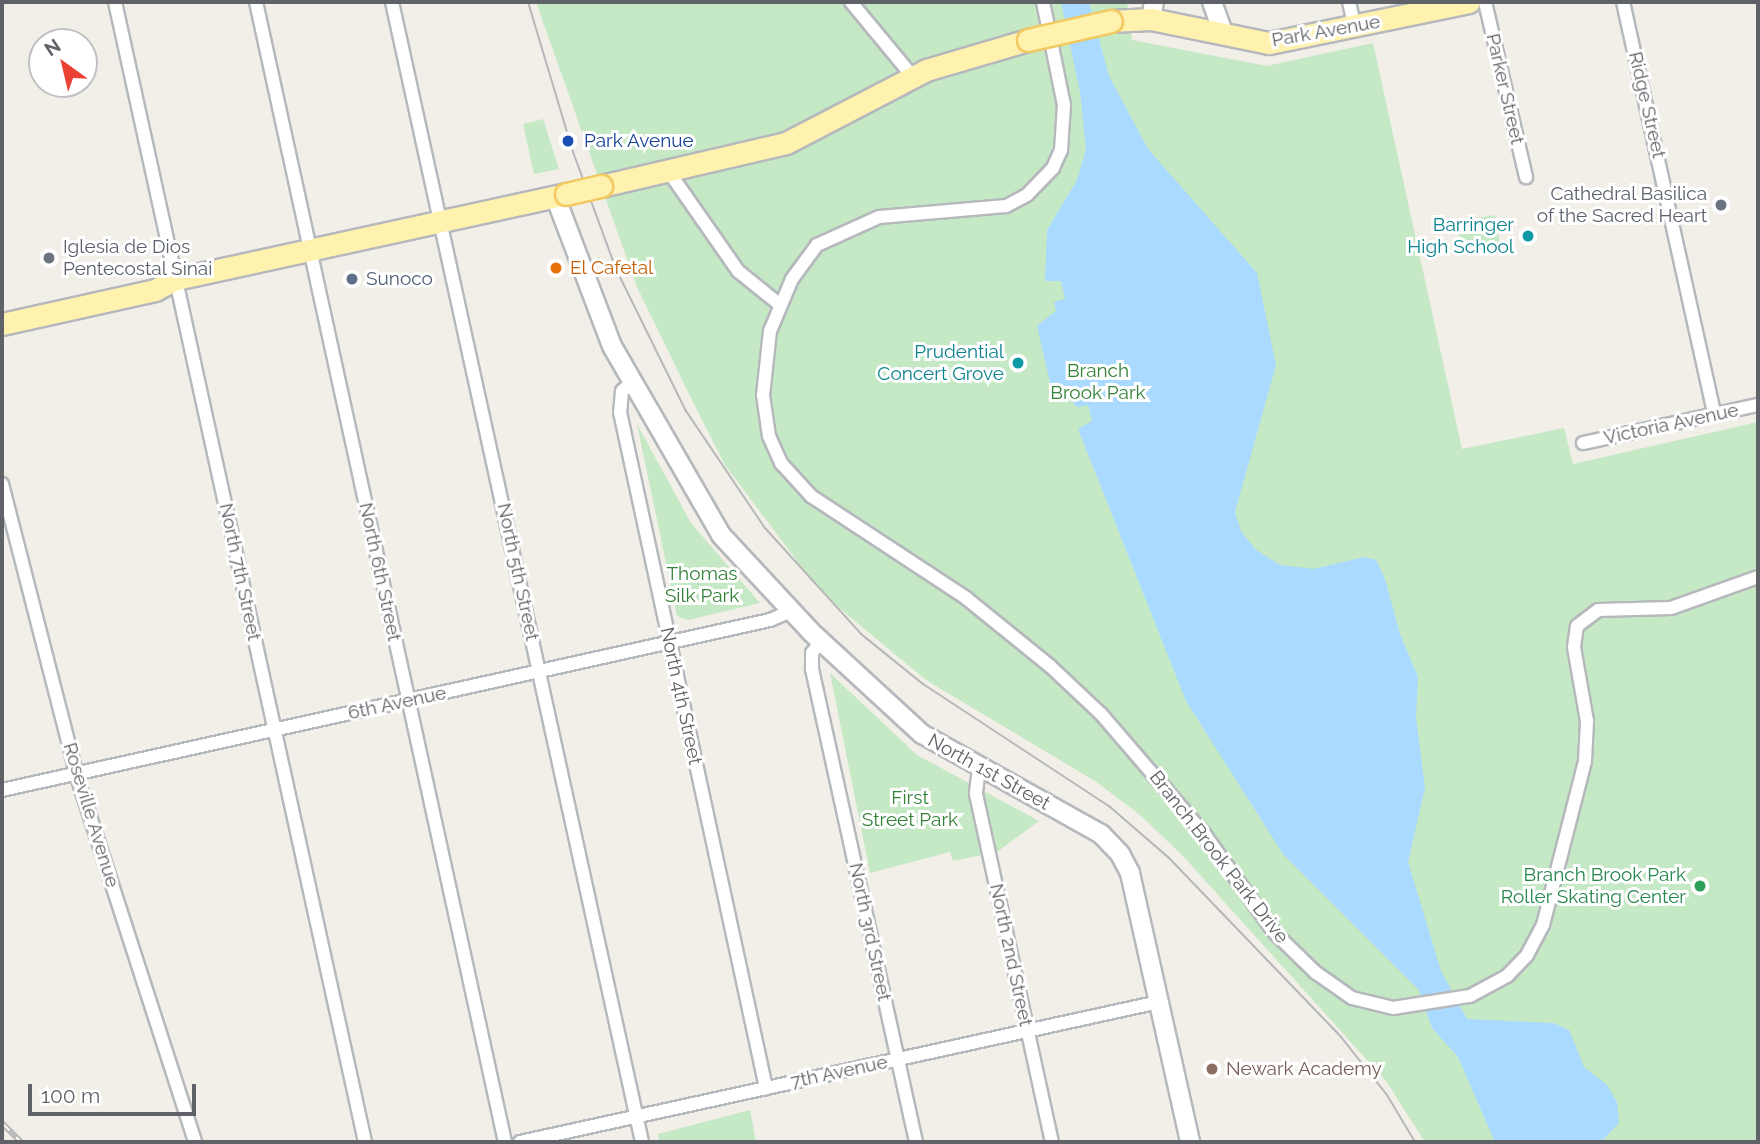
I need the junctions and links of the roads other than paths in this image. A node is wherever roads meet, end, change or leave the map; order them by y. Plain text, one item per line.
1 (115, 2) edge
2 (256, 2) edge
3 (392, 2) edge
4 (852, 2) edge
5 (1043, 2) edge
6 (1212, 2) edge
7 (1411, 2) edge
8 (1469, 2) edge
9 (1485, 2) edge
10 (1623, 2) edge
11 (1153, 10) edge
12 (1352, 15) edge
13 (1223, 32) junction
14 (913, 77) junction
15 (669, 172) junction
16 (1526, 177) dead end
17 (560, 195) junction
18 (440, 221) junction
19 (310, 250) junction
20 (176, 279) junction
21 (779, 304) junction
22 (2, 311) edge
23 (2, 324) edge
24 (632, 382) junction
25 (1758, 405) edge
26 (1714, 414) junction
27 (1583, 443) dead end
28 (2, 484) edge
29 (1758, 577) edge
30 (791, 611) junction
31 (821, 641) junction
32 (670, 642) junction
33 (539, 671) junction
34 (408, 700) junction
35 (275, 730) junction
36 (979, 768) junction
37 (76, 773) junction
38 (2, 790) edge
39 (1159, 1002) junction
40 (1028, 1030) junction
41 (898, 1059) junction
42 (766, 1088) junction
43 (637, 1116) junction
44 (195, 1142) edge
45 (365, 1142) edge
46 (505, 1142) edge
47 (520, 1142) edge
48 (642, 1142) edge
49 (916, 1142) edge
50 (1052, 1142) edge
51 (1190, 1142) edge

1 - 20 street, North 7th Street
2 - 19 street, North 6th Street
3 - 18 street, North 5th Street
4 - 14 street
5 - 21 street, Branch Brook Park Drive
6 - 13 main road
7 - 12 main road, Park Avenue
8 - 12 main road, Park Avenue
9 - 16 street, Parker Street
10 - 26 street, Ridge Street
11 - 13 main road, Park Avenue
11 - 14 main road, Park Avenue, bridge
12 - 13 main road, Park Avenue
14 - 15 main road, Park Avenue
15 - 17 main road, Park Avenue, bridge
15 - 21 street
17 - 18 main road, Park Avenue
17 - 24 main road
18 - 19 main road, Park Avenue
18 - 33 street, North 5th Street
19 - 20 main road, Park Avenue
19 - 34 street, North 6th Street
20 - 22 main road, Park Avenue
20 - 23 main road, Park Avenue
20 - 35 street, North 7th Street
21 - 29 street, Branch Brook Park Drive
24 - 30 main road, North 1st Street
24 - 32 street, North 4th Street
25 - 26 street, Victoria Avenue
26 - 27 street, Victoria Avenue
28 - 37 street, Roseville Avenue
30 - 31 main road, North 1st Street
30 - 32 street, 6th Avenue
31 - 36 main road, North 1st Street
31 - 41 street, North 3rd Street
32 - 33 street, 6th Avenue
32 - 42 street, North 4th Street
33 - 34 street, 6th Avenue
33 - 43 street, North 5th Street
34 - 35 street, 6th Avenue
34 - 46 street, North 6th Street
35 - 37 street, 6th Avenue
35 - 45 street, North 7th Street
36 - 39 main road, North 1st Street
36 - 40 street, North 2nd Street
37 - 38 street, 6th Avenue
37 - 44 street, Roseville Avenue
39 - 40 street, 7th Avenue
39 - 51 main road, North 1st Street
40 - 41 street, 7th Avenue
40 - 50 street, North 2nd Street
41 - 42 street, 7th Avenue
41 - 49 street, North 3rd Street
42 - 43 street, 7th Avenue
43 - 47 street, 7th Avenue
43 - 48 street, North 5th Street

